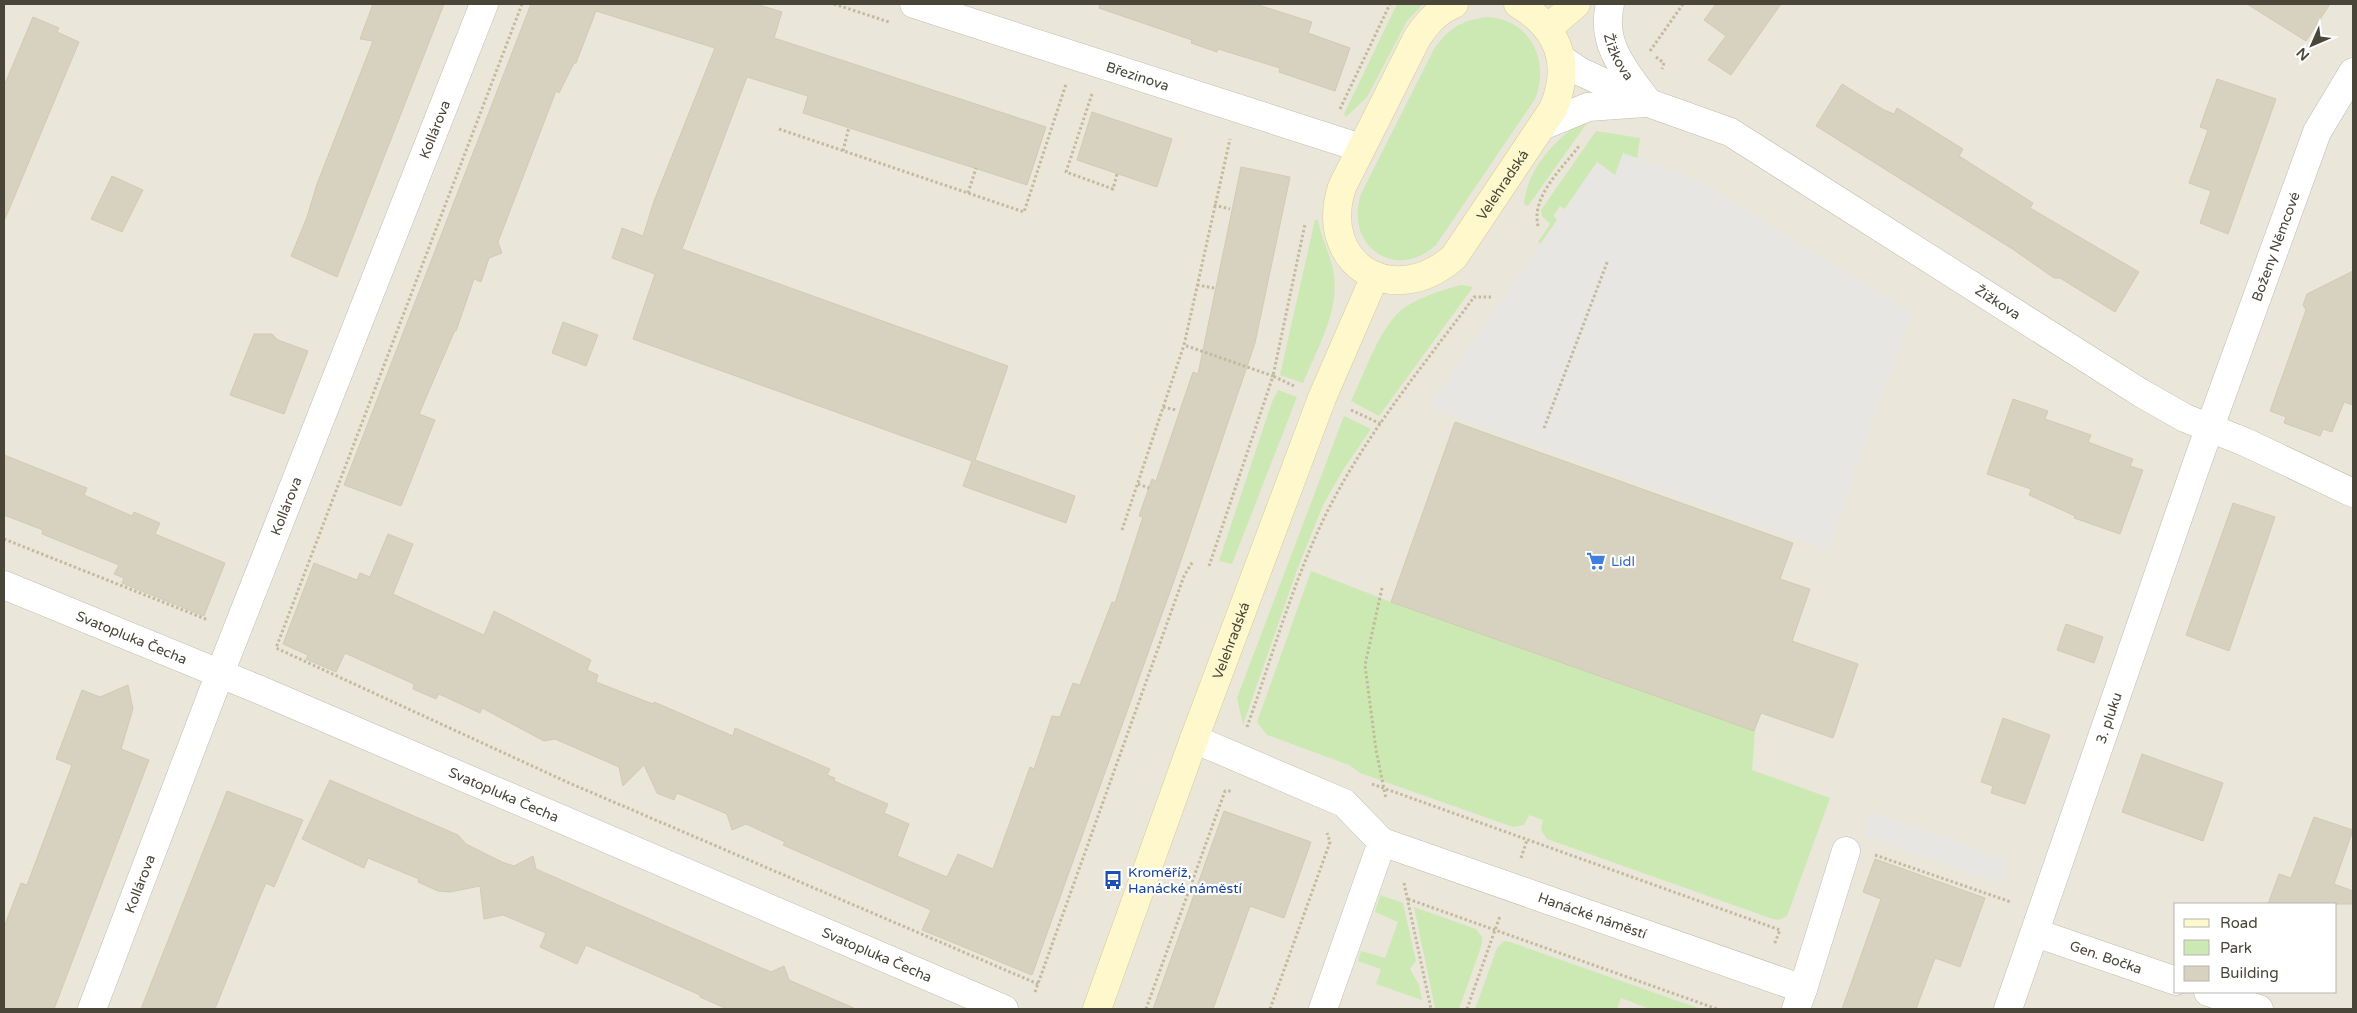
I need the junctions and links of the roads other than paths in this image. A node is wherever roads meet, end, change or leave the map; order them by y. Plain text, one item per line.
1 (484, 4) edge
2 (914, 4) edge
3 (1454, 4) edge
4 (1518, 4) edge
5 (1576, 4) edge
6 (1610, 4) edge
7 (955, 10) edge
8 (1548, 28) junction
9 (1561, 59) junction
10 (2353, 72) edge
11 (1649, 103) junction
12 (1542, 126) junction
13 (1361, 148) junction
14 (1375, 276) junction
15 (2210, 429) junction
16 (2353, 494) edge
17 (4, 585) edge
18 (220, 672) junction
19 (1194, 739) junction
20 (1389, 845) junction
21 (1846, 854) road end
22 (2036, 933) junction
23 (2174, 980) edge
24 (2211, 993) edge
25 (1800, 999) edge
26 (92, 1009) edge
27 (1004, 1009) edge
28 (1097, 1009) edge
29 (1323, 1009) edge
30 (2008, 1009) edge
31 (2259, 1009) edge

1 - 18 street, Kollárova
2 - 7 street, Březinova
3 - 13 main road, Velehradská
4 - 8 main road, Velehradská
5 - 8 main road
6 - 11 street, Žižkova
7 - 13 street, Březinova
8 - 9 main road, Velehradská
9 - 11 street, Žižkova
9 - 12 main road, Velehradská
10 - 15 street, Boženy Němcové
11 - 12 street
11 - 15 street, Žižkova
12 - 14 main road, Velehradská
13 - 14 main road, Velehradská
14 - 19 main road, Velehradská
15 - 16 street, Žižkova
15 - 22 street, 3. pluku
17 - 18 street, Svatopluka Čecha
18 - 26 street, Kollárova
18 - 27 street, Svatopluka Čecha
19 - 20 street, Hanácké náměstí
19 - 28 main road, Velehradská
20 - 25 street, Hanácké náměstí
20 - 29 street
21 - 25 street, Hanácké náměstí
22 - 23 street, Gen. Bočka
22 - 30 street, 3. pluku
24 - 31 street

